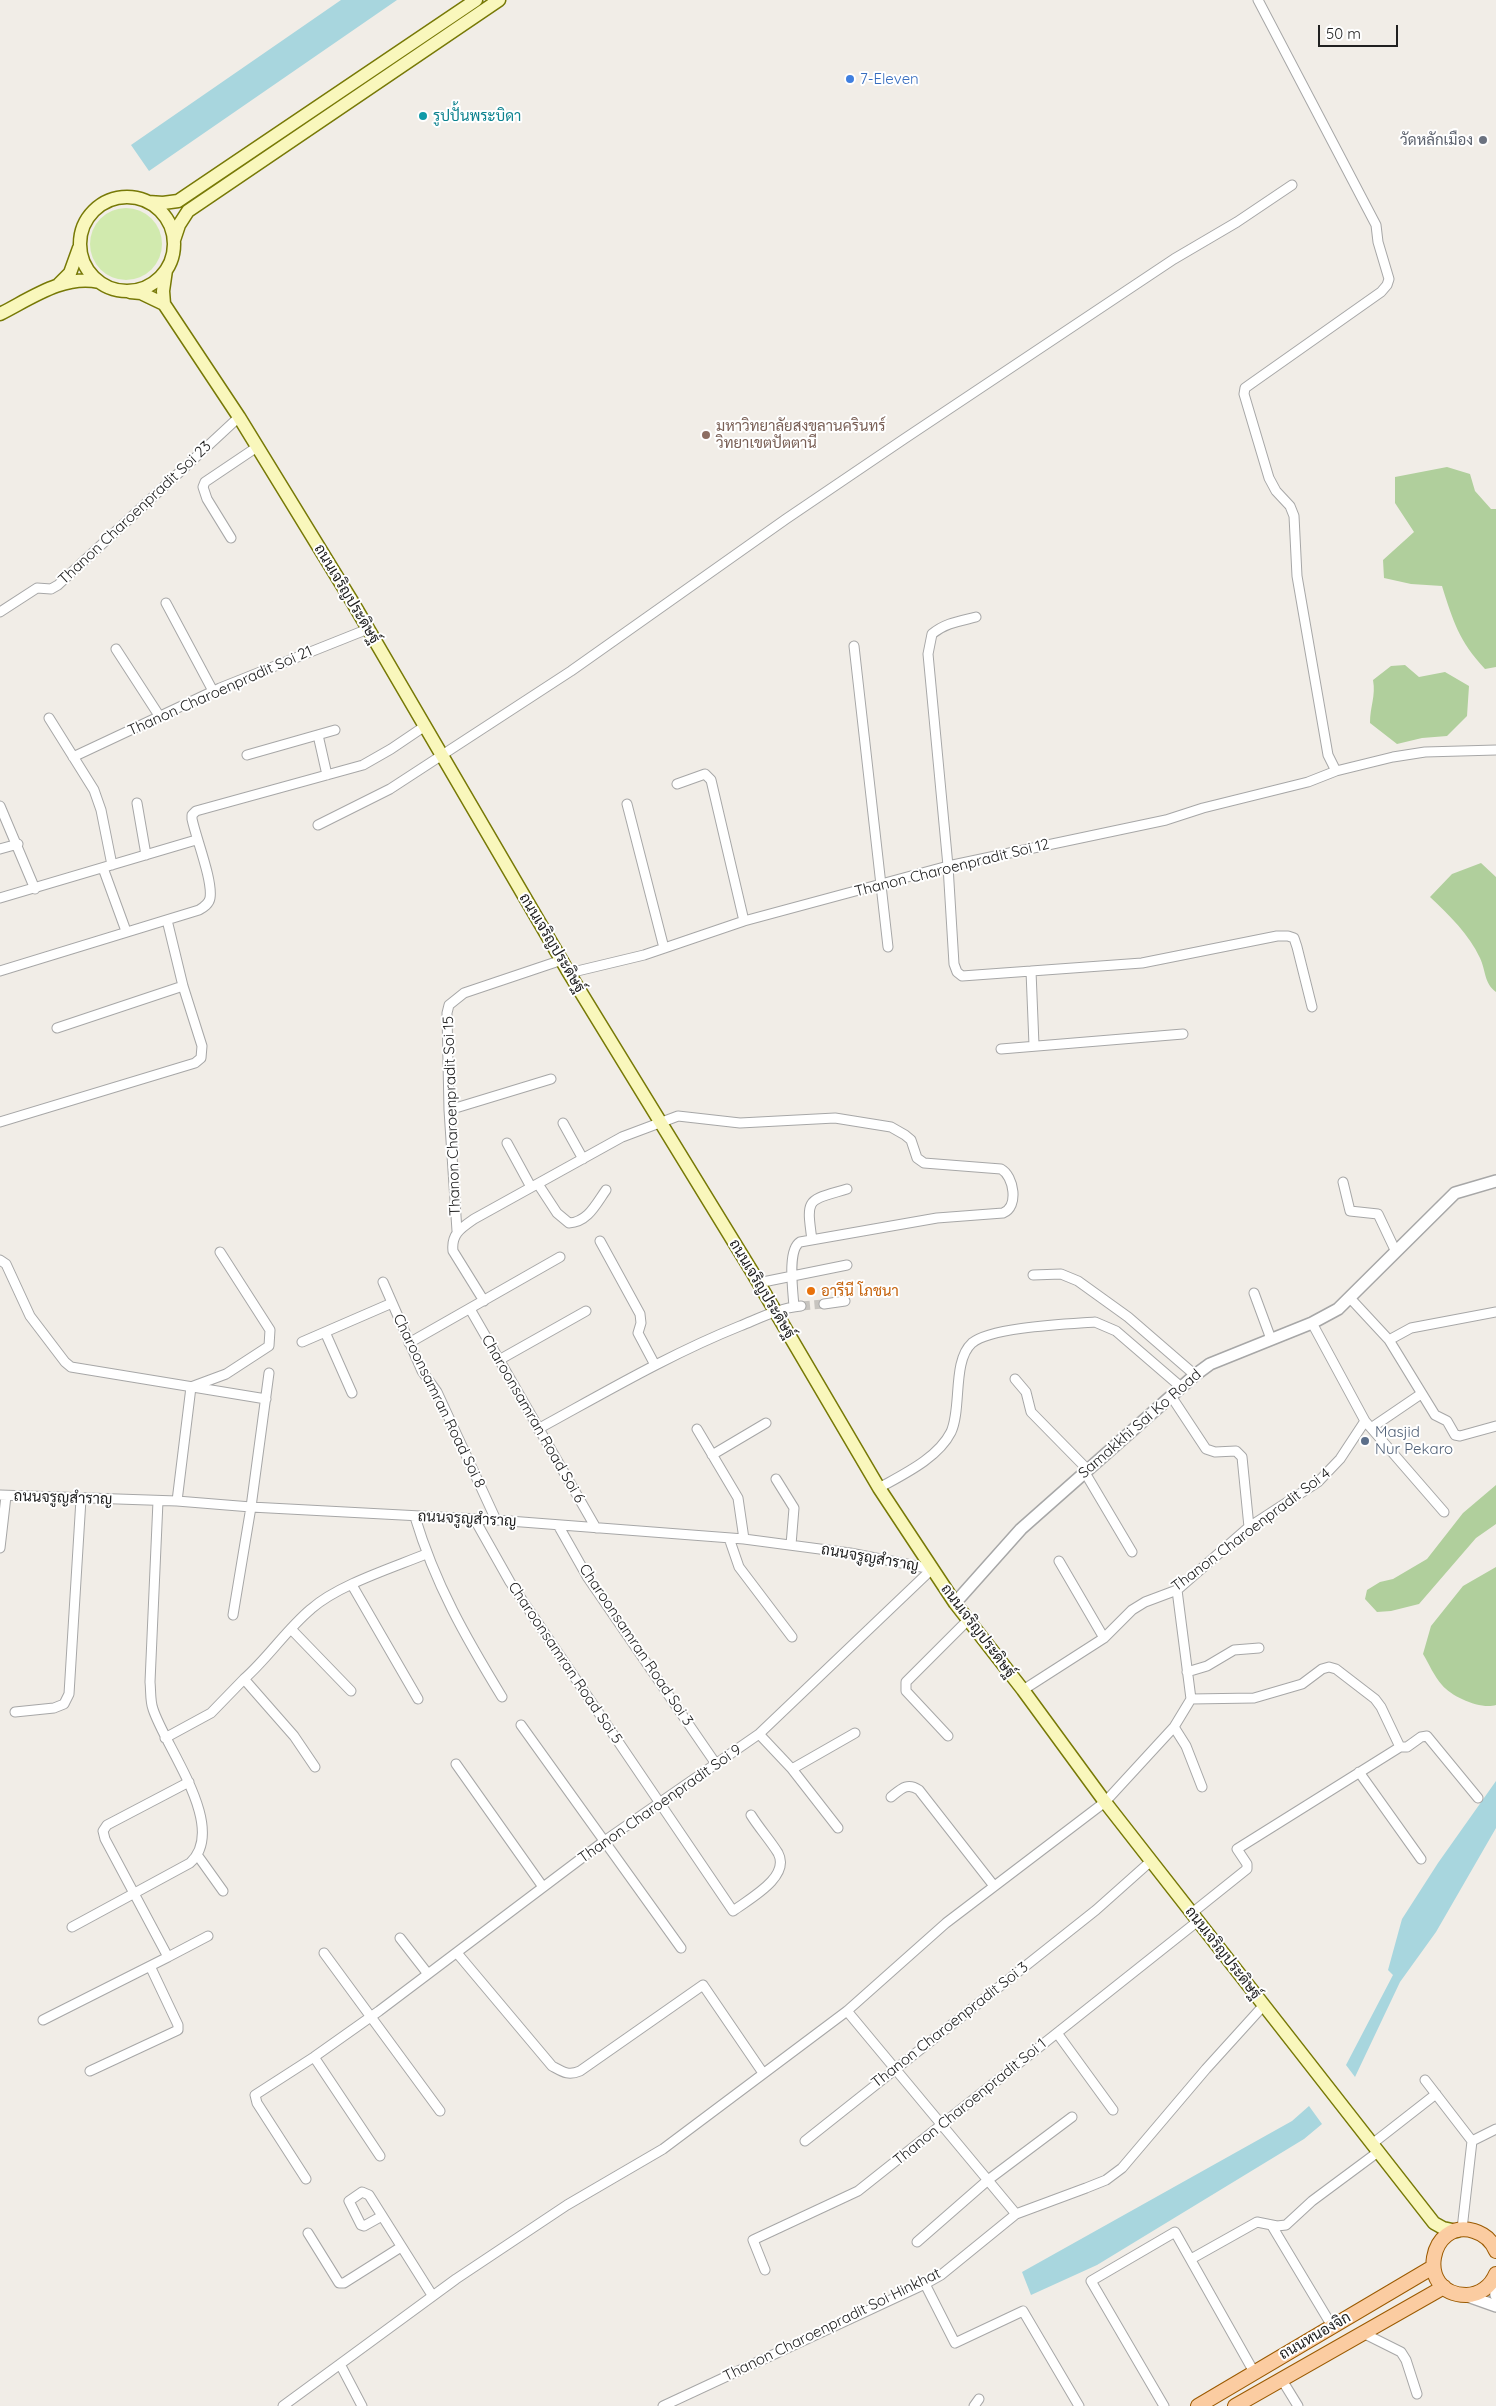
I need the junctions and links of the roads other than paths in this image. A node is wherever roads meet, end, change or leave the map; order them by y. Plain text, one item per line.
1 (476, 0) edge
2 (499, 0) edge
3 (1258, 0) edge
4 (1292, 185) dead end
5 (148, 202) junction
6 (174, 240) junction
7 (79, 247) junction
8 (166, 270) junction
9 (98, 282) junction
10 (57, 285) junction
11 (130, 292) junction
12 (164, 304) junction
13 (0, 314) edge
14 (238, 417) junction
15 (257, 446) junction
16 (231, 538) dead end
17 (166, 603) dead end
18 (0, 612) edge
19 (976, 617) dead end
20 (368, 629) junction
21 (854, 646) dead end
22 (116, 649) dead end
23 (213, 691) junction
24 (160, 717) junction
25 (49, 718) dead end
26 (425, 726) junction
27 (336, 730) dead end
28 (318, 735) junction
29 (1496, 750) edge
30 (441, 754) junction
31 (247, 755) dead end
32 (73, 757) junction
33 (1336, 771) junction
34 (327, 775) junction
35 (677, 784) dead end
36 (137, 803) dead end
37 (627, 804) dead end
38 (0, 806) edge
39 (318, 825) dead end
40 (196, 840) junction
41 (18, 844) junction
42 (0, 849) edge
43 (146, 854) junction
44 (948, 866) junction
45 (108, 867) junction
46 (882, 884) junction
47 (36, 889) junction
48 (0, 898) edge
49 (167, 920) junction
50 (744, 921) junction
51 (126, 931) junction
52 (888, 947) dead end
53 (664, 948) junction
54 (562, 960) junction
55 (0, 971) edge
56 (1030, 971) junction
57 (569, 973) junction
58 (183, 986) junction
59 (1312, 1007) dead end
60 (57, 1028) dead end
61 (1183, 1034) dead end
62 (1034, 1045) junction
63 (1001, 1049) dead end
64 (551, 1079) dead end
65 (449, 1110) junction
66 (660, 1121) junction
67 (0, 1122) edge
68 (563, 1123) dead end
69 (507, 1143) dead end
70 (583, 1159) junction
71 (1496, 1181) edge
72 (1343, 1182) dead end
73 (534, 1186) junction
74 (847, 1189) dead end
75 (606, 1190) dead end
76 (457, 1231) junction
77 (812, 1240) junction
78 (600, 1241) dead end
79 (220, 1252) dead end
80 (1396, 1252) junction
81 (560, 1257) dead end
82 (0, 1260) edge
83 (847, 1265) dead end
84 (1033, 1275) dead end
85 (792, 1276) junction
86 (383, 1282) dead end
87 (758, 1283) junction
88 (1254, 1293) dead end
89 (1350, 1298) junction
90 (484, 1300) junction
91 (845, 1302) dead end
92 (392, 1303) junction
93 (824, 1304) tunnel mouth
94 (470, 1309) junction
95 (586, 1311) dead end
96 (775, 1311) junction
97 (1496, 1312) edge
98 (1312, 1323) junction
99 (325, 1332) junction
100 (1271, 1339) junction
101 (1389, 1340) junction
102 (302, 1342) dead end
103 (410, 1344) junction
104 (499, 1360) junction
105 (655, 1365) junction
106 (269, 1373) dead end
107 (1195, 1375) junction
108 (1015, 1379) dead end
109 (191, 1387) junction
110 (1181, 1387) junction
111 (352, 1393) dead end
112 (1421, 1394) junction
113 (1171, 1396) junction
114 (266, 1399) junction
115 (766, 1423) dead end
116 (1368, 1424) junction
117 (1496, 1426) edge
118 (538, 1429) junction
119 (697, 1430) dead end
120 (712, 1455) junction
121 (1086, 1470) junction
122 (776, 1479) dead end
123 (880, 1488) junction
124 (3, 1496) edge
125 (81, 1499) junction
126 (158, 1500) junction
127 (177, 1501) junction
128 (251, 1507) junction
129 (1444, 1512) dead end
130 (415, 1517) junction
131 (475, 1520) junction
132 (496, 1520) junction
133 (558, 1524) junction
134 (1249, 1527) junction
135 (596, 1528) junction
136 (729, 1538) junction
137 (744, 1539) junction
138 (791, 1545) junction
139 (0, 1548) edge
140 (1132, 1552) dead end
141 (426, 1554) junction
142 (1059, 1561) dead end
143 (932, 1569) junction
144 (352, 1585) junction
145 (1177, 1590) junction
146 (955, 1603) junction
147 (233, 1615) dead end
148 (968, 1620) junction
149 (291, 1629) junction
150 (792, 1638) dead end
151 (1104, 1638) junction
152 (1259, 1648) dead end
153 (1187, 1672) junction
154 (244, 1679) junction
155 (1023, 1690) junction
156 (351, 1691) dead end
157 (502, 1697) dead end
158 (418, 1699) dead end
159 (1191, 1699) junction
160 (15, 1712) dead end
161 (521, 1725) dead end
162 (1174, 1728) junction
163 (855, 1732) dead end
164 (759, 1734) junction
165 (948, 1736) dead end
166 (165, 1738) junction
167 (1400, 1746) junction
168 (456, 1764) dead end
169 (716, 1764) junction
170 (315, 1767) dead end
171 (792, 1769) junction
172 (1359, 1772) junction
173 (189, 1782) junction
174 (1202, 1787) dead end
175 (891, 1797) dead end
176 (1478, 1798) dead end
177 (661, 1802) junction
178 (1105, 1802) junction
179 (750, 1815) dead end
180 (838, 1828) dead end
181 (603, 1842) junction
182 (198, 1856) junction
183 (1421, 1859) dead end
184 (1151, 1861) junction
185 (994, 1886) junction
186 (543, 1887) junction
187 (223, 1891) dead end
188 (134, 1894) junction
189 (1195, 1917) junction
190 (72, 1927) dead end
191 (208, 1936) dead end
192 (400, 1938) dead end
193 (680, 1948) dead end
194 (324, 1953) dead end
195 (457, 1953) junction
196 (168, 1957) junction
197 (150, 1966) junction
198 (428, 1974) junction
199 (1264, 2005) junction
200 (847, 2011) junction
201 (370, 2018) junction
202 (43, 2020) dead end
203 (1056, 2033) junction
204 (314, 2057) junction
205 (895, 2069) junction
206 (90, 2071) dead end
207 (763, 2073) junction
208 (1425, 2080) dead end
209 (1436, 2094) junction
210 (1114, 2110) dead end
211 (440, 2111) dead end
212 (1072, 2117) dead end
213 (941, 2125) junction
214 (1496, 2129) edge
215 (805, 2141) dead end
216 (1472, 2141) junction
217 (1375, 2148) junction
218 (380, 2156) dead end
219 (306, 2179) dead end
220 (988, 2180) junction
221 (1016, 2214) junction
222 (382, 2216) dead end
223 (1434, 2223) junction
224 (1272, 2226) junction
225 (1459, 2230) junction
226 (308, 2233) dead end
227 (1491, 2235) edge
228 (917, 2242) dead end
229 (401, 2247) junction
230 (1496, 2251) edge
231 (1434, 2252) junction
232 (1191, 2258) junction
233 (1433, 2267) junction
234 (765, 2270) dead end
235 (1495, 2276) edge
236 (925, 2284) junction
237 (1444, 2286) junction
238 (432, 2295) junction
239 (1464, 2295) junction
240 (1496, 2295) edge
241 (1496, 2306) edge
242 (1332, 2326) junction
243 (1363, 2333) junction
244 (340, 2364) junction
245 (1254, 2372) junction
246 (1282, 2380) junction
247 (1417, 2394) dead end
248 (283, 2406) edge
249 (362, 2406) edge
250 (663, 2406) edge
251 (1079, 2406) edge
252 (1164, 2406) edge
253 (1198, 2406) edge
254 (1235, 2406) edge
255 (1298, 2406) edge

1 - 5 main road
2 - 6 main road
3 - 33 street
4 - 30 street
5 - 6 main road
5 - 7 main road
6 - 8 main road
7 - 9 main road
7 - 10 main road
8 - 11 main road
8 - 12 main road
9 - 10 main road
9 - 11 main road
10 - 13 main road
11 - 12 main road
12 - 14 main road, ถนนเจริญประดิษฐ์
14 - 15 main road, ถนนเจริญประดิษฐ์
14 - 18 street, Thanon Charoenpradit Soi 23
15 - 16 street
15 - 20 main road, ถนนเจริญประดิษฐ์
17 - 23 street
19 - 44 street
20 - 23 street, Thanon Charoenpradit Soi 21
20 - 26 main road, ถนนเจริญประดิษฐ์
21 - 46 street
22 - 24 street
23 - 24 street, Thanon Charoenpradit Soi 21
24 - 32 street, Thanon Charoenpradit Soi 21
25 - 32 street
26 - 30 main road, ถนนเจริญประดิษฐ์
26 - 34 street
27 - 28 street
28 - 31 street
28 - 34 street
29 - 33 street, Thanon Charoenpradit Soi 12
30 - 39 street
30 - 54 main road, ถนนเจริญประดิษฐ์
32 - 45 street
33 - 44 street, Thanon Charoenpradit Soi 12
34 - 40 street
35 - 50 street
36 - 43 street
37 - 53 street
38 - 41 street
40 - 43 street
40 - 49 street
41 - 42 street
41 - 47 street
43 - 45 street
44 - 46 street, Thanon Charoenpradit Soi 12
44 - 56 street
45 - 47 street
45 - 51 street
46 - 50 street, Thanon Charoenpradit Soi 12
46 - 52 street
47 - 48 street
49 - 51 street
49 - 58 street
50 - 53 street, Thanon Charoenpradit Soi 12
51 - 55 street
53 - 57 street, Thanon Charoenpradit Soi 12
54 - 57 main road, ถนนเจริญประดิษฐ์
54 - 65 street, Thanon Charoenpradit Soi 15
56 - 59 street
56 - 62 street
57 - 66 main road, ถนนเจริญประดิษฐ์
58 - 60 street
58 - 67 street
61 - 62 street
62 - 63 street
64 - 65 street
65 - 76 street, Thanon Charoenpradit Soi 15
66 - 70 street
66 - 77 street
66 - 87 main road, ถนนเจริญประดิษฐ์
68 - 70 street
69 - 73 street
70 - 73 street
71 - 80 street, Samakkhi Sai Ko Road
72 - 80 street
73 - 75 street
73 - 76 street
74 - 77 street
76 - 90 street, Thanon Charoenpradit Soi 15
77 - 85 street
78 - 105 street
79 - 109 street
80 - 89 street, Samakkhi Sai Ko Road
81 - 90 street
82 - 109 street
83 - 85 street
84 - 107 street
85 - 87 street
85 - 96 street
86 - 92 street, Charoonsamran Road Soi 8
87 - 96 main road, ถนนเจริญประดิษฐ์
88 - 100 street
89 - 98 street, Samakkhi Sai Ko Road
89 - 101 street
90 - 94 street
91 - 93 street
92 - 99 street
92 - 103 street, Charoonsamran Road Soi 8
94 - 103 street
94 - 104 street, Charoonsamran Road Soi 6
95 - 104 street
96 - 105 street
96 - 123 main road, ถนนเจริญประดิษฐ์
97 - 101 street
98 - 100 street, Samakkhi Sai Ko Road
98 - 116 street
99 - 102 street
99 - 111 street
100 - 107 street, Samakkhi Sai Ko Road
101 - 112 street
103 - 132 street, Charoonsamran Road Soi 8
104 - 118 street, Charoonsamran Road Soi 6
105 - 118 street
106 - 114 street
107 - 110 street, Samakkhi Sai Ko Road
108 - 121 street
109 - 114 street
109 - 127 street
110 - 113 street, Samakkhi Sai Ko Road
110 - 123 street
112 - 116 street
112 - 117 street
113 - 121 street, Samakkhi Sai Ko Road
113 - 134 street
114 - 128 street
115 - 120 street
116 - 129 street
116 - 134 street, Thanon Charoenpradit Soi 4
118 - 135 street, Charoonsamran Road Soi 6
119 - 120 street
120 - 137 street
121 - 140 street
121 - 146 street, Samakkhi Sai Ko Road
122 - 138 street
123 - 143 main road, ถนนเจริญประดิษฐ์
124 - 125 street, ถนนจรูญสำราญ
124 - 139 street
125 - 126 street, ถนนจรูญสำราญ
125 - 160 street
126 - 127 street, ถนนจรูญสำราญ
126 - 166 street
127 - 128 street, ถนนจรูญสำราญ
128 - 130 street, ถนนจรูญสำราญ
128 - 147 street
130 - 131 street, ถนนจรูญสำราญ
130 - 141 street
131 - 132 street, ถนนจรูญสำราญ
131 - 177 street, Charoonsamran Road Soi 5
132 - 133 street, ถนนจรูญสำราญ
133 - 135 street, ถนนจรูญสำราญ
133 - 169 street, Charoonsamran Road Soi 3
134 - 145 street, Thanon Charoenpradit Soi 4
135 - 136 street, ถนนจรูญสำราญ
136 - 137 street, ถนนจรูญสำราญ
136 - 150 street
137 - 138 street, ถนนจรูญสำราญ
138 - 143 street, ถนนจรูญสำราญ
141 - 144 street
141 - 157 street
142 - 151 street
143 - 146 main road, ถนนเจริญประดิษฐ์
143 - 164 street, Thanon Charoenpradit Soi 9
144 - 149 street
144 - 158 street
145 - 151 street, Thanon Charoenpradit Soi 4
145 - 153 street
146 - 148 main road, ถนนเจริญประดิษฐ์
148 - 155 main road, ถนนเจริญประดิษฐ์
148 - 165 street
149 - 154 street
149 - 156 street
151 - 155 street, Thanon Charoenpradit Soi 4
152 - 153 street
153 - 159 street
154 - 166 street
154 - 170 street
155 - 178 main road, ถนนเจริญประดิษฐ์
159 - 162 street
159 - 167 street
161 - 181 street
162 - 174 street
162 - 178 street
163 - 171 street
164 - 169 street, Thanon Charoenpradit Soi 9
164 - 171 street
166 - 173 street
167 - 172 street
167 - 176 street
168 - 186 street
169 - 177 street, Thanon Charoenpradit Soi 9
171 - 180 street
172 - 183 street
172 - 189 street, Thanon Charoenpradit Soi 1
173 - 182 street
173 - 188 street
175 - 185 street
177 - 179 street, Charoonsamran Road Soi 5
177 - 181 street, Thanon Charoenpradit Soi 9
178 - 184 main road, ถนนเจริญประดิษฐ์
178 - 185 street
181 - 186 street, Thanon Charoenpradit Soi 9
181 - 193 street
182 - 187 street
182 - 188 street
184 - 189 main road, ถนนเจริญประดิษฐ์
184 - 205 street, Thanon Charoenpradit Soi 3
185 - 200 street
186 - 195 street, Thanon Charoenpradit Soi 9
188 - 190 street
188 - 196 street
189 - 199 main road, ถนนเจริญประดิษฐ์
189 - 203 street, Thanon Charoenpradit Soi 1
191 - 196 street
192 - 198 street
194 - 201 street
195 - 198 street, Thanon Charoenpradit Soi 9
195 - 207 street
196 - 197 street
197 - 202 street
197 - 206 street
198 - 201 street, Thanon Charoenpradit Soi 9
199 - 217 main road, ถนนเจริญประดิษฐ์
199 - 221 street, Thanon Charoenpradit Soi Hinkhat
200 - 205 street
200 - 207 street
201 - 204 street, Thanon Charoenpradit Soi 9
201 - 211 street
203 - 210 street
203 - 213 street, Thanon Charoenpradit Soi 1
204 - 218 street
204 - 219 street, Thanon Charoenpradit Soi 9
205 - 213 street
205 - 215 street, Thanon Charoenpradit Soi 3
207 - 238 street
208 - 209 street
209 - 216 street
209 - 217 street
212 - 220 street
213 - 220 street
213 - 234 street, Thanon Charoenpradit Soi 1
214 - 216 street
216 - 225 street
217 - 223 main road, ถนนเจริญประดิษฐ์
217 - 224 street
220 - 221 street
220 - 228 street
221 - 236 street, Thanon Charoenpradit Soi Hinkhat
222 - 229 street
223 - 225 main road
223 - 231 main road
224 - 232 street
224 - 242 street
225 - 227 main road
225 - 231 main road
226 - 229 street
227 - 230 main road
229 - 238 street
231 - 233 main road
232 - 245 street
232 - 252 street
233 - 237 main road
233 - 242 main road, ถนนหนองจิก
235 - 239 main road
235 - 240 street
236 - 250 street, Thanon Charoenpradit Soi Hinkhat
236 - 251 street
237 - 239 main road
237 - 243 main road, ถนนหนองจิก
238 - 244 street
239 - 241 street
242 - 245 main road, ถนนหนองจิก
243 - 246 main road, ถนนหนองจิก
243 - 247 street
244 - 248 street
244 - 249 street
245 - 253 main road, ถนนหนองจิก
246 - 254 main road, ถนนหนองจิก
246 - 255 street

